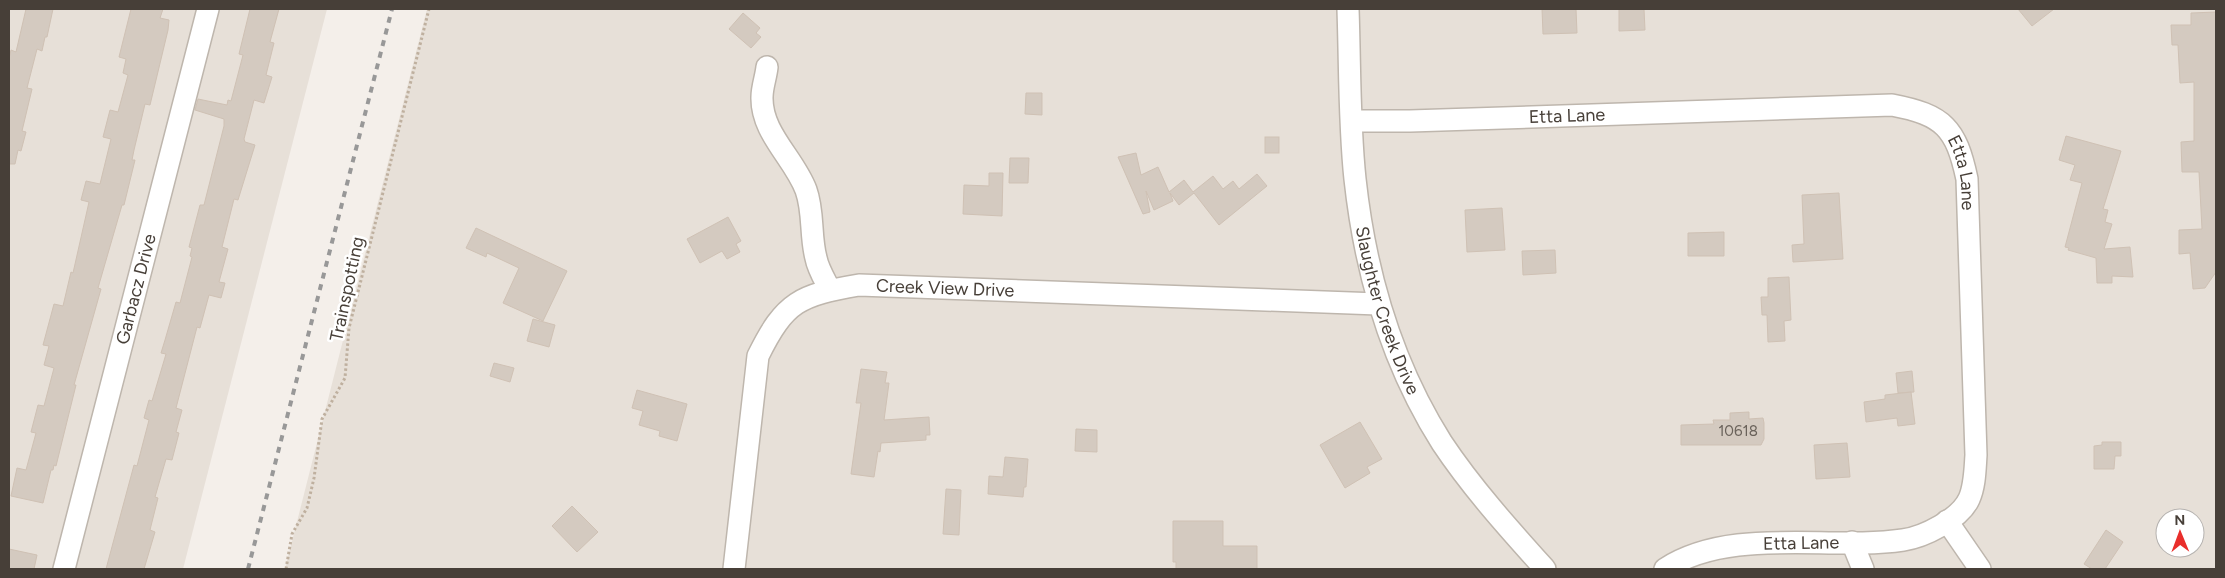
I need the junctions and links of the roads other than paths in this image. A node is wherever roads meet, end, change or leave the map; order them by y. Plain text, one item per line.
1 (208, 9) edge
2 (1348, 9) edge
3 (767, 67) dead end
4 (1352, 121) junction
5 (830, 290) junction
6 (1378, 304) junction
7 (1947, 522) junction
8 (1852, 542) junction
9 (64, 569) edge
10 (734, 569) edge
11 (1545, 569) edge
12 (1665, 569) edge
13 (1863, 569) edge
14 (1980, 569) edge

1 - 9 street, Garbacz Drive
2 - 4 street, Slaughter Creek Drive
3 - 5 street
4 - 6 street, Slaughter Creek Drive
4 - 7 street, Etta Lane
5 - 6 street, Creek View Drive
5 - 10 street, Creek View Drive
6 - 11 street, Slaughter Creek Drive
7 - 8 street, Etta Lane
7 - 14 street
8 - 12 street, Etta Lane
8 - 13 street

